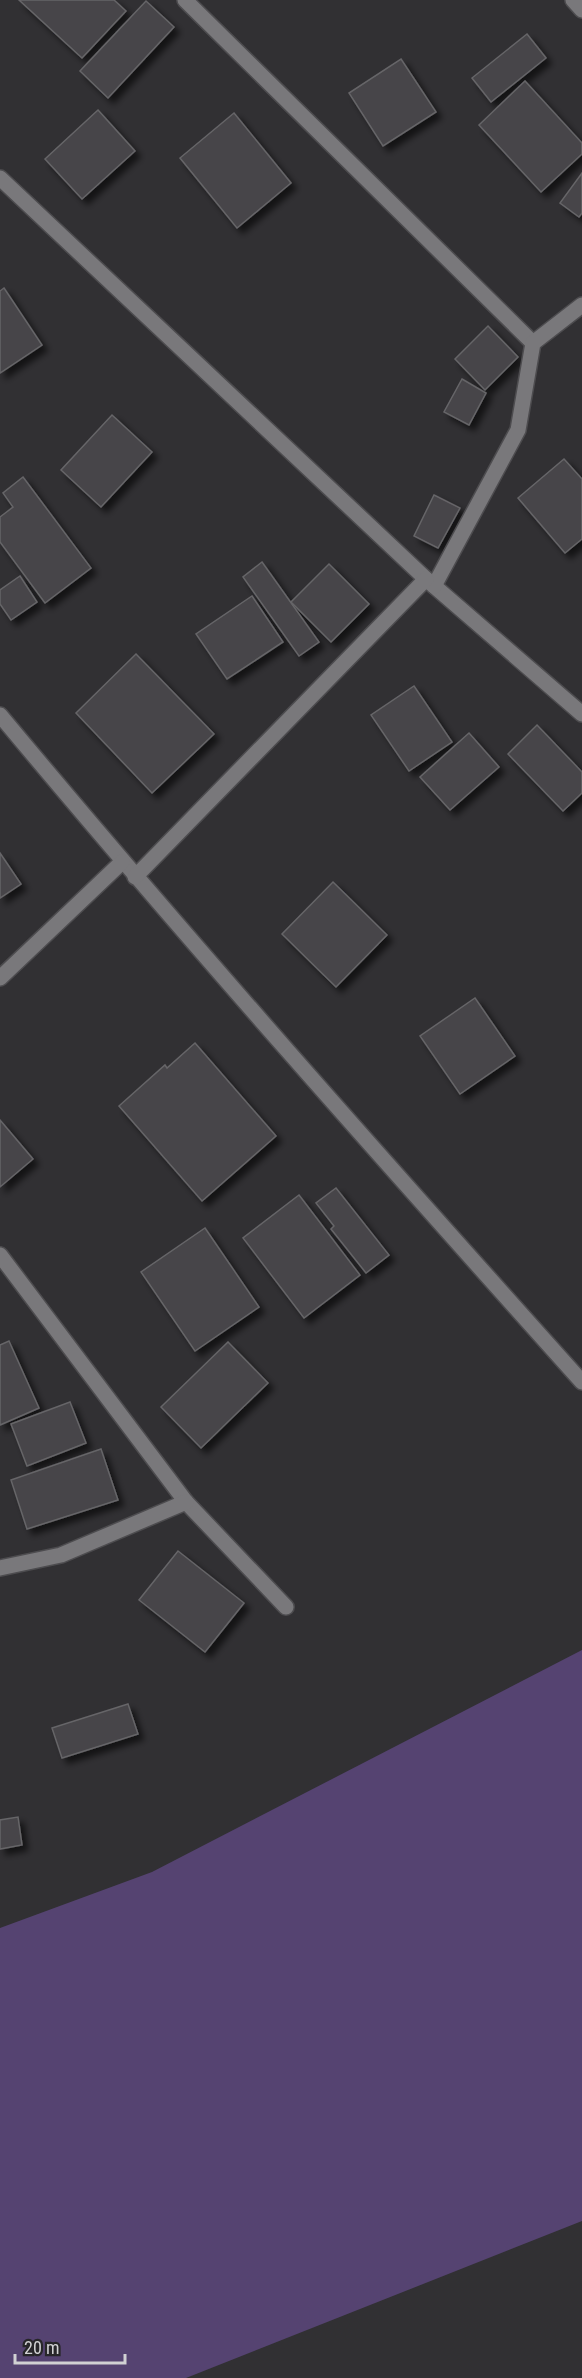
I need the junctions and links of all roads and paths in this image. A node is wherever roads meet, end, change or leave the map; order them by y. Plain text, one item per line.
1 (185, 0) edge
2 (573, 0) edge
3 (582, 10) edge
4 (0, 178) edge
5 (582, 305) edge
6 (533, 343) junction
7 (430, 583) junction
8 (582, 714) edge
9 (0, 715) edge
10 (122, 862) junction
11 (135, 877) junction
12 (0, 978) edge
13 (0, 1255) edge
14 (582, 1382) edge
15 (186, 1502) junction
16 (0, 1568) edge
17 (286, 1607) dead end

1 - 6 street
2 - 3 street
4 - 7 street
5 - 6 street
6 - 7 street
7 - 8 street
7 - 11 street
9 - 10 street
10 - 11 street
10 - 12 street
11 - 14 street
13 - 15 street
15 - 16 street
15 - 17 street

